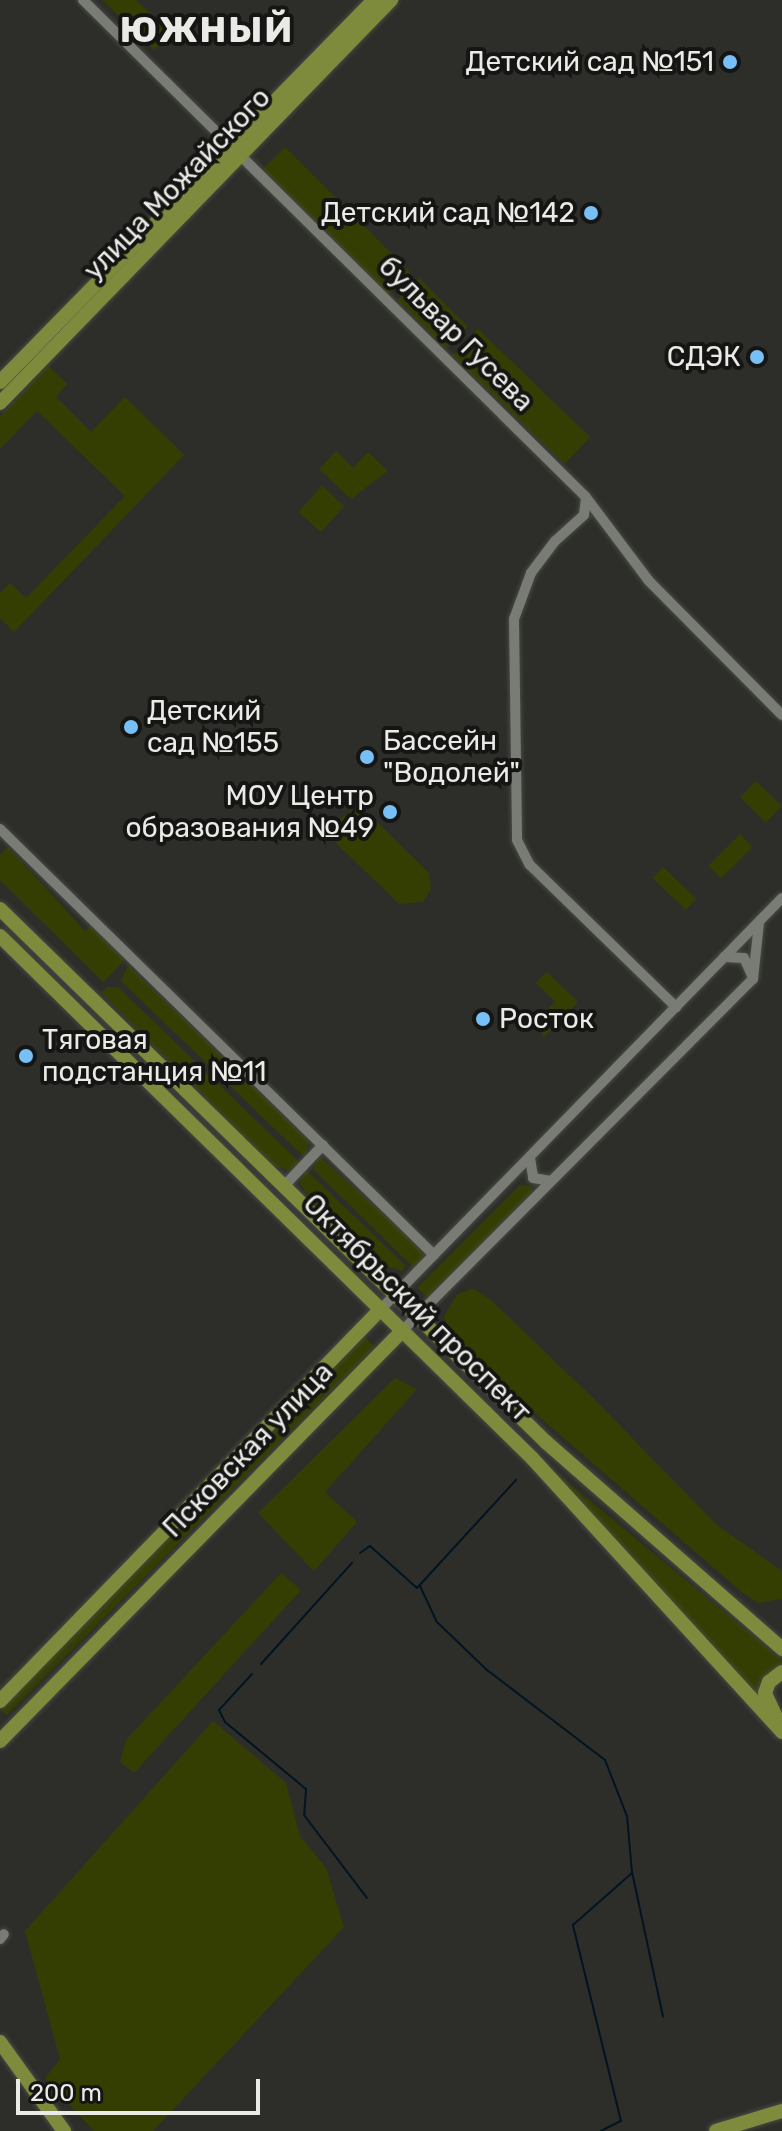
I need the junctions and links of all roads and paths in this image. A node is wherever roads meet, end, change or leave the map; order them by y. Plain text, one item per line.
1 (83, 0) edge
2 (374, 0) edge
3 (391, 0) edge
4 (237, 150) junction
5 (0, 382) edge
6 (0, 403) edge
7 (585, 496) junction
8 (782, 715) edge
9 (0, 829) edge
10 (782, 898) edge
11 (0, 909) edge
12 (761, 920) junction
13 (1, 938) edge
14 (724, 957) junction
15 (753, 979) junction
16 (676, 1007) junction
17 (323, 1145) junction
18 (532, 1155) junction
19 (509, 1178) junction
20 (553, 1180) junction
21 (283, 1187) junction
22 (536, 1197) junction
23 (434, 1255) junction
24 (395, 1295) junction
25 (381, 1309) junction
26 (417, 1316) junction
27 (403, 1330) junction
28 (782, 1649) edge
29 (782, 1672) edge
30 (0, 1701) edge
31 (782, 1723) edge
32 (782, 1732) edge
33 (0, 1741) edge
34 (0, 2042) edge
35 (782, 2111) edge
36 (64, 2131) edge
37 (716, 2131) edge

1 - 4 street, бульвар Гусева
2 - 4 main road, улица Можайского
3 - 4 main road, улица Можайского
4 - 5 main road, улица Можайского
4 - 6 main road, улица Можайского
4 - 7 street, бульвар Гусева
7 - 8 street, бульвар Гусева
7 - 16 street
9 - 17 street
10 - 12 street, Псковская улица
11 - 21 main road, Октябрьский проспект
12 - 14 street, Псковская улица
12 - 15 street
13 - 25 main road, Октябрьский проспект
14 - 15 street
14 - 16 street, Псковская улица
15 - 20 street, Псковская улица
16 - 18 street, Псковская улица
17 - 21 street
17 - 23 street
18 - 19 street, Псковская улица
18 - 20 street
19 - 22 street
19 - 23 street, Псковская улица
20 - 22 street, Псковская улица
21 - 24 main road, Октябрьский проспект
22 - 26 street, Псковская улица
23 - 24 street, Псковская улица
24 - 25 street, Псковская улица
24 - 26 main road, Октябрьский проспект
25 - 27 main road, Октябрьский проспект
25 - 30 main road, Псковская улица
26 - 27 street, Псковская улица
26 - 28 main road, Октябрьский проспект
27 - 32 main road, Октябрьский проспект
27 - 33 main road, Псковская улица
29 - 31 main road
34 - 36 main road
35 - 37 main road

